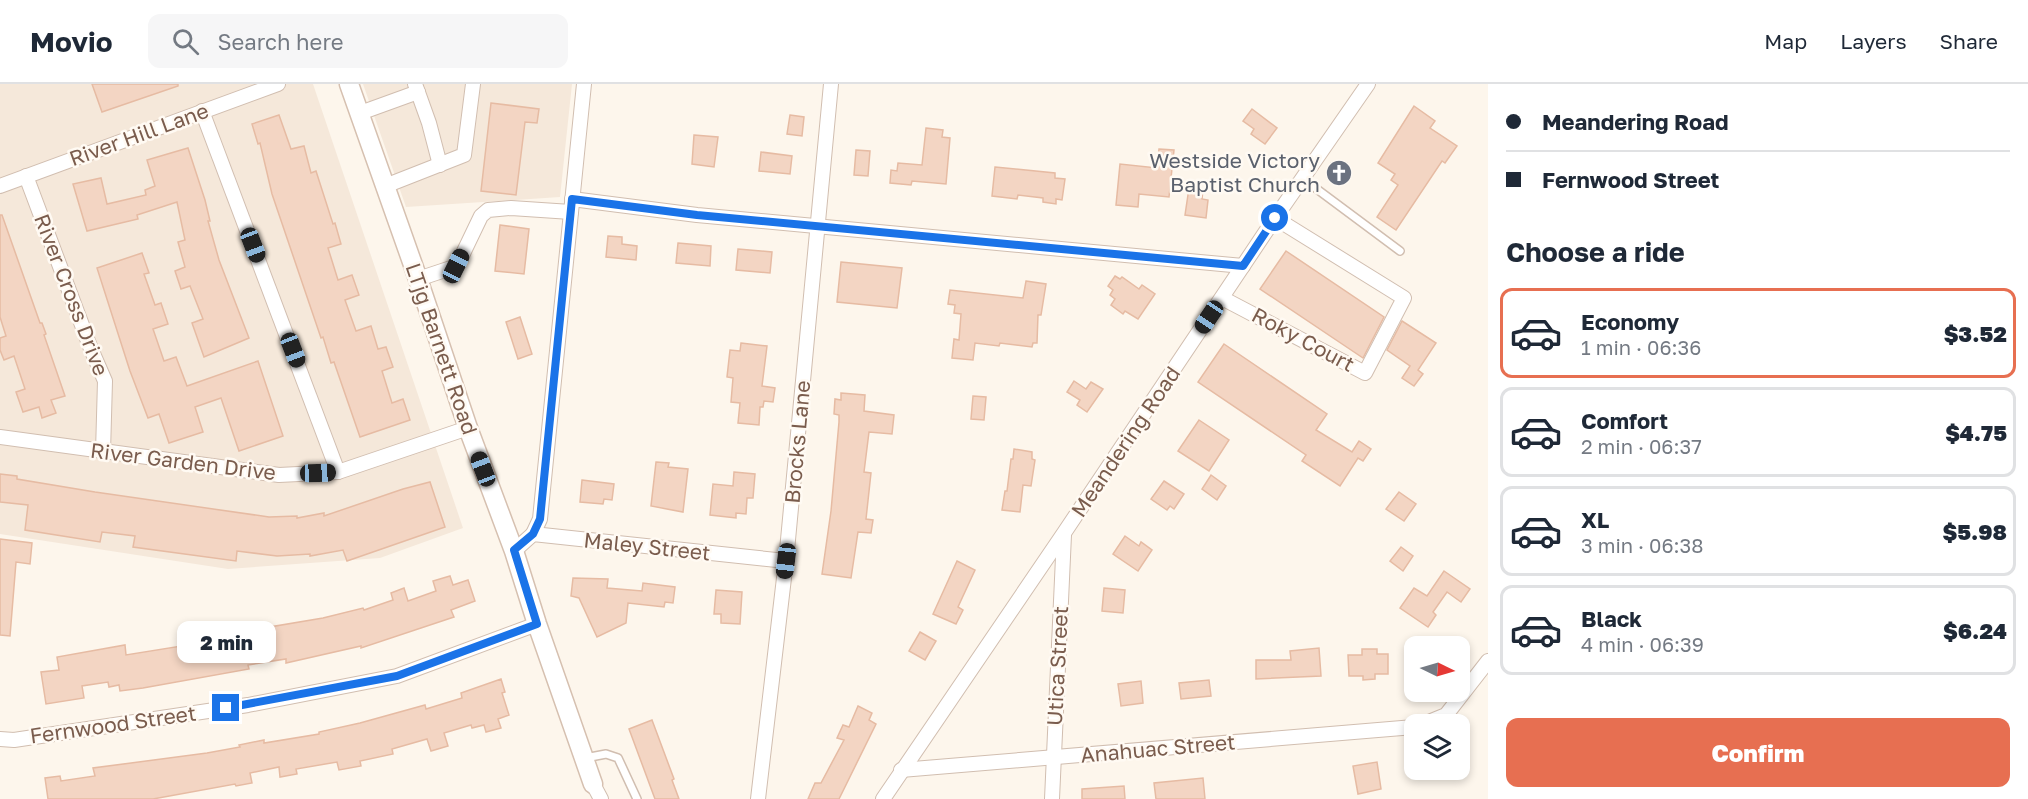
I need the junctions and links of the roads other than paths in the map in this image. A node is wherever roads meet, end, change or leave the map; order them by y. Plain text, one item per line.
1 (278, 84) edge
2 (349, 84) edge
3 (473, 84) edge
4 (584, 84) edge
5 (831, 84) edge
6 (1368, 84) edge
7 (416, 88) edge
8 (202, 111) junction
9 (360, 113) junction
10 (440, 165) junction
11 (26, 176) junction
12 (1302, 178) junction
13 (0, 186) edge
14 (385, 186) junction
15 (572, 205) junction
16 (1275, 218) junction
17 (818, 226) junction
18 (1401, 251) dead end
19 (1243, 266) junction
20 (418, 279) junction
21 (1222, 298) junction
22 (468, 428) junction
23 (0, 437) edge
24 (103, 452) junction
25 (338, 472) junction
26 (1064, 533) junction
27 (533, 534) junction
28 (514, 550) junction
29 (786, 561) junction
30 (537, 624) junction
31 (1488, 662) edge
32 (1447, 714) edge
33 (1404, 728) edge
34 (0, 739) edge
35 (585, 758) junction
36 (1053, 758) junction
37 (902, 770) junction
38 (598, 794) edge
39 (634, 798) edge
40 (758, 799) edge
41 (883, 799) edge
42 (1052, 799) edge

1 - 8 street, River Hill Lane
2 - 9 street, LTjg Barnett Road
3 - 10 street
4 - 15 street
5 - 17 street, Brocks Lane
6 - 12 street, Meandering Road
7 - 9 street
7 - 10 street
8 - 11 street, River Hill Lane
8 - 25 street
9 - 14 street, LTjg Barnett Road
10 - 14 street
11 - 13 street, River Hill Lane
11 - 24 street, River Cross Drive
12 - 16 street, Meandering Road
12 - 18 lane
14 - 20 street, LTjg Barnett Road
15 - 17 street
15 - 20 street
15 - 27 street
16 - 19 street, Meandering Road
16 - 21 street, Roky Court
17 - 19 street
17 - 29 street, Brocks Lane
19 - 21 street, Meandering Road
20 - 22 street, LTjg Barnett Road
21 - 26 street, Meandering Road
22 - 25 street, River Garden Drive
22 - 28 street, LTjg Barnett Road
23 - 24 street, River Garden Drive
24 - 25 street, River Garden Drive
26 - 36 street, Utica Street
26 - 37 street, Meandering Road
27 - 28 street
27 - 29 street, Maley Street
28 - 30 street, LTjg Barnett Road
29 - 40 street, Brocks Lane
30 - 34 street, Fernwood Street
30 - 35 street, LTjg Barnett Road
31 - 32 street
33 - 36 street, Anahuac Street
35 - 38 street, LTjg Barnett Road
35 - 39 lane
36 - 37 street, Anahuac Street
36 - 42 street, Utica Street
37 - 41 street, Meandering Road

